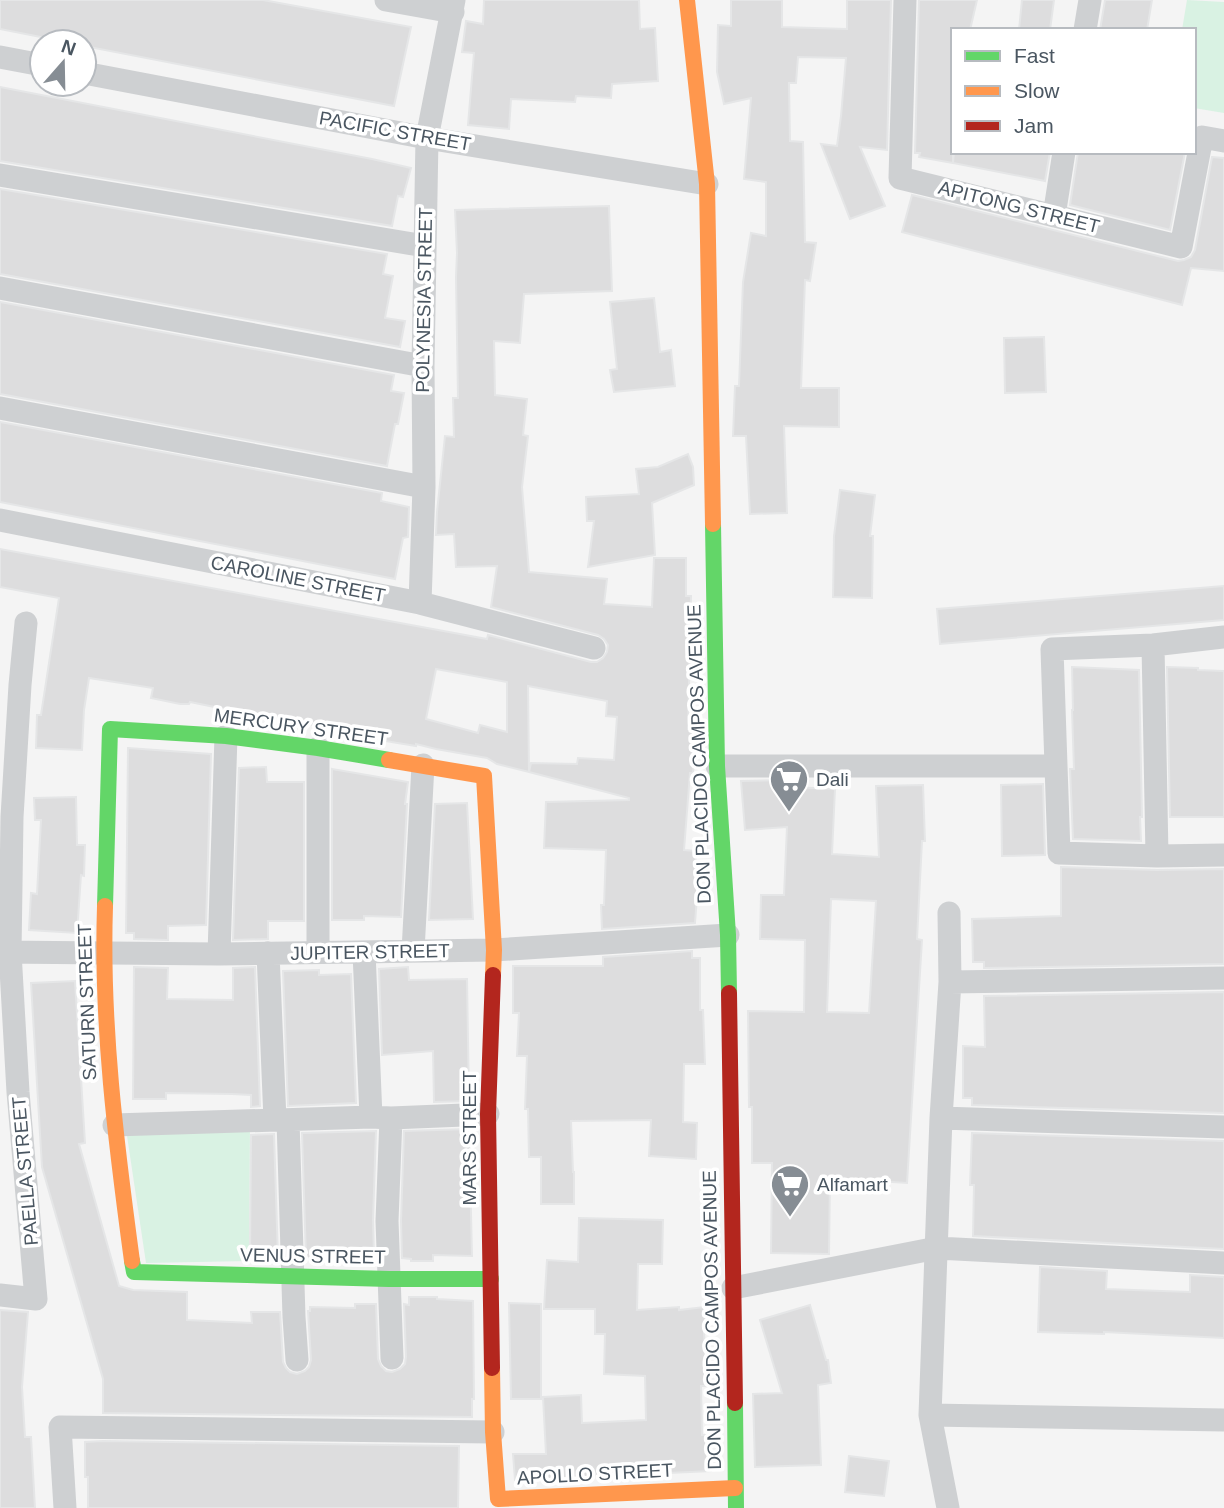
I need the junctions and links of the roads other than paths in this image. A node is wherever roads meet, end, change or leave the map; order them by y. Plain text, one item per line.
1 (386, 0) edge
2 (687, 0) edge
3 (905, 0) edge
4 (1090, 0) edge
5 (454, 6) edge
6 (1085, 28) edge
7 (0, 57) edge
8 (28, 62) edge
9 (98, 76) edge
10 (427, 138) junction
11 (1224, 141) edge
12 (1064, 154) edge
13 (0, 175) edge
14 (707, 184) junction
15 (1054, 216) junction
16 (425, 246) junction
17 (0, 288) edge
18 (423, 366) junction
19 (0, 408) edge
20 (424, 487) junction
21 (0, 520) edge
22 (420, 603) junction
23 (26, 623) dead end
24 (1224, 638) edge
25 (1153, 645) junction
26 (594, 648) dead end
27 (10, 683) edge
28 (110, 729) joint
29 (226, 736) junction
30 (318, 748) junction
31 (423, 765) junction
32 (717, 766) junction
33 (1056, 766) junction
34 (484, 776) joint
35 (6, 816) edge
36 (1224, 855) edge
37 (1157, 856) junction
38 (949, 913) dead end
39 (728, 935) junction
40 (494, 950) junction
41 (413, 951) junction
42 (5, 952) edge
43 (317, 952) junction
44 (364, 952) junction
45 (268, 953) junction
46 (103, 954) junction
47 (219, 954) junction
48 (1224, 978) edge
49 (950, 982) junction
50 (9, 1090) edge
51 (488, 1114) junction
52 (381, 1118) junction
53 (941, 1118) junction
54 (282, 1120) junction
55 (114, 1125) junction
56 (1224, 1128) edge
57 (937, 1248) junction
58 (1224, 1263) edge
59 (134, 1272) joint
60 (293, 1276) junction
61 (389, 1279) junction
62 (491, 1279) junction
63 (733, 1288) junction
64 (0, 1295) edge
65 (392, 1358) dead end
66 (297, 1360) dead end
67 (930, 1415) junction
68 (1224, 1420) edge
69 (494, 1432) junction
70 (735, 1488) junction
71 (498, 1499) joint
72 (534, 1503) edge
73 (65, 1508) edge
74 (736, 1508) edge
75 (948, 1508) edge

1 - 5 street
2 - 14 street, DON PLACIDO CAMPOS AVENUE
3 - 15 street, APITONG STREET
4 - 6 street
5 - 10 street, POLYNESIA STREET
7 - 8 street
9 - 10 street, PACIFIC STREET
10 - 14 street, PACIFIC STREET
10 - 16 street, POLYNESIA STREET
11 - 15 street, APITONG STREET
12 - 15 street
13 - 16 street
14 - 32 street, DON PLACIDO CAMPOS AVENUE
16 - 18 street, POLYNESIA STREET
17 - 18 street
18 - 20 street, POLYNESIA STREET
19 - 20 street
20 - 22 street, POLYNESIA STREET
21 - 22 street, CAROLINE STREET
22 - 26 street, CAROLINE STREET
23 - 27 street, PAELLA STREET
24 - 25 street
25 - 33 street
25 - 37 street
27 - 35 street, PAELLA STREET
28 - 29 street, MERCURY STREET
28 - 46 street, SATURN STREET
29 - 30 street, MERCURY STREET
29 - 47 street
30 - 31 street, MERCURY STREET
30 - 43 street
31 - 34 street, MERCURY STREET
31 - 41 street
32 - 33 street
32 - 39 street, DON PLACIDO CAMPOS AVENUE
33 - 37 street
34 - 40 street, MARS STREET
35 - 42 street, PAELLA STREET
36 - 37 street
38 - 49 street
39 - 40 street, JUPITER STREET
39 - 63 street, DON PLACIDO CAMPOS AVENUE
40 - 41 street, JUPITER STREET
40 - 51 street, MARS STREET
41 - 44 street, JUPITER STREET
42 - 46 street, JUPITER STREET
42 - 50 street, PAELLA STREET
43 - 44 street, JUPITER STREET
43 - 45 street, JUPITER STREET
44 - 52 street
45 - 47 street, JUPITER STREET
45 - 54 street
46 - 47 street, JUPITER STREET
46 - 55 street, SATURN STREET
48 - 49 street
49 - 53 street
50 - 64 street, PAELLA STREET
51 - 52 street
51 - 62 street, MARS STREET
52 - 54 street
52 - 61 street
53 - 56 street
53 - 57 street
54 - 55 street
54 - 60 street
55 - 59 street, SATURN STREET
57 - 58 street
57 - 63 street
57 - 67 street
59 - 60 street, VENUS STREET
60 - 61 street, VENUS STREET
60 - 66 street
61 - 62 street, VENUS STREET
61 - 65 street
62 - 69 street, MARS STREET
63 - 70 street, DON PLACIDO CAMPOS AVENUE
67 - 68 street
67 - 75 street
69 - 71 street, MARS STREET
69 - 73 street
70 - 72 street, APOLLO STREET
70 - 74 street, DON PLACIDO CAMPOS AVENUE
71 - 72 street, APOLLO STREET

